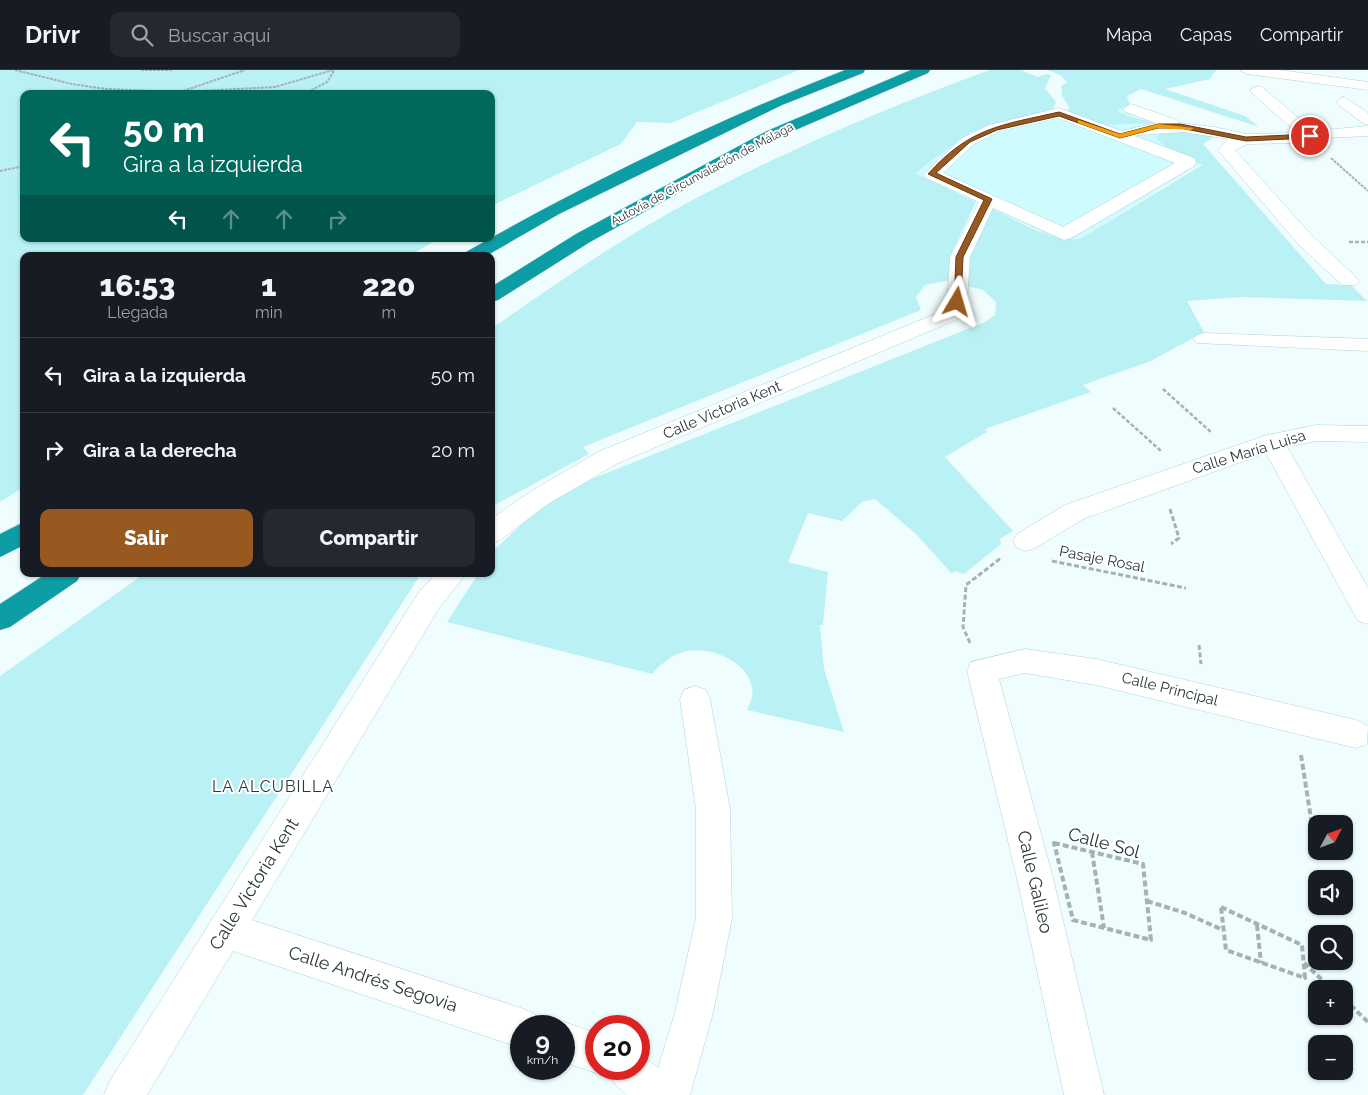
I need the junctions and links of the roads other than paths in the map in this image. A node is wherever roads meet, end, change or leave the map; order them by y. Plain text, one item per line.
1 (858, 70) edge
2 (923, 70) edge
3 (1247, 70) edge
4 (1368, 86) edge
5 (1257, 90) dead end
6 (1344, 102) dead end
7 (1131, 109) dead end
8 (1368, 120) edge
9 (1180, 126) junction
10 (1368, 131) edge
11 (1120, 136) junction
12 (1307, 137) junction
13 (1246, 139) junction
14 (1368, 146) edge
15 (988, 199) junction
16 (480, 252) edge
17 (1349, 281) dead end
18 (495, 293) edge
19 (1204, 339) dead end
20 (1368, 345) edge
21 (1368, 434) edge
22 (1272, 442) junction
23 (495, 530) edge
24 (20, 534) edge
25 (1020, 544) road end
26 (0, 547) edge
27 (63, 577) edge
28 (449, 577) edge
29 (1368, 613) edge
30 (0, 619) edge
31 (977, 659) joint
32 (695, 699) dead end
33 (1356, 734) dead end
34 (225, 930) junction
35 (510, 1024) edge
36 (641, 1080) edge
37 (124, 1095) edge
38 (658, 1095) edge
39 (670, 1095) edge
40 (1084, 1095) edge

1 - 16 highway, Autovía de Circunvalación de Málaga
2 - 18 highway, Autovía de Circunvalación de Málaga
3 - 4 street
5 - 12 street
6 - 8 street
7 - 9 street
9 - 11 street
9 - 13 street
10 - 12 street
11 - 15 street
11 - 15 street
12 - 13 street
12 - 14 street
13 - 17 street
15 - 23 street, Calle Victoria Kent
19 - 20 street
21 - 22 street, Calle María Luisa
22 - 25 street, Calle María Luisa
22 - 29 street
24 - 26 highway
27 - 30 highway
28 - 34 street, Calle Victoria Kent
31 - 33 street, Calle Principal
31 - 40 street, Calle Galileo
32 - 39 street
34 - 35 street, Calle Andrés Segovia
34 - 37 street, Calle Victoria Kent
36 - 38 street

